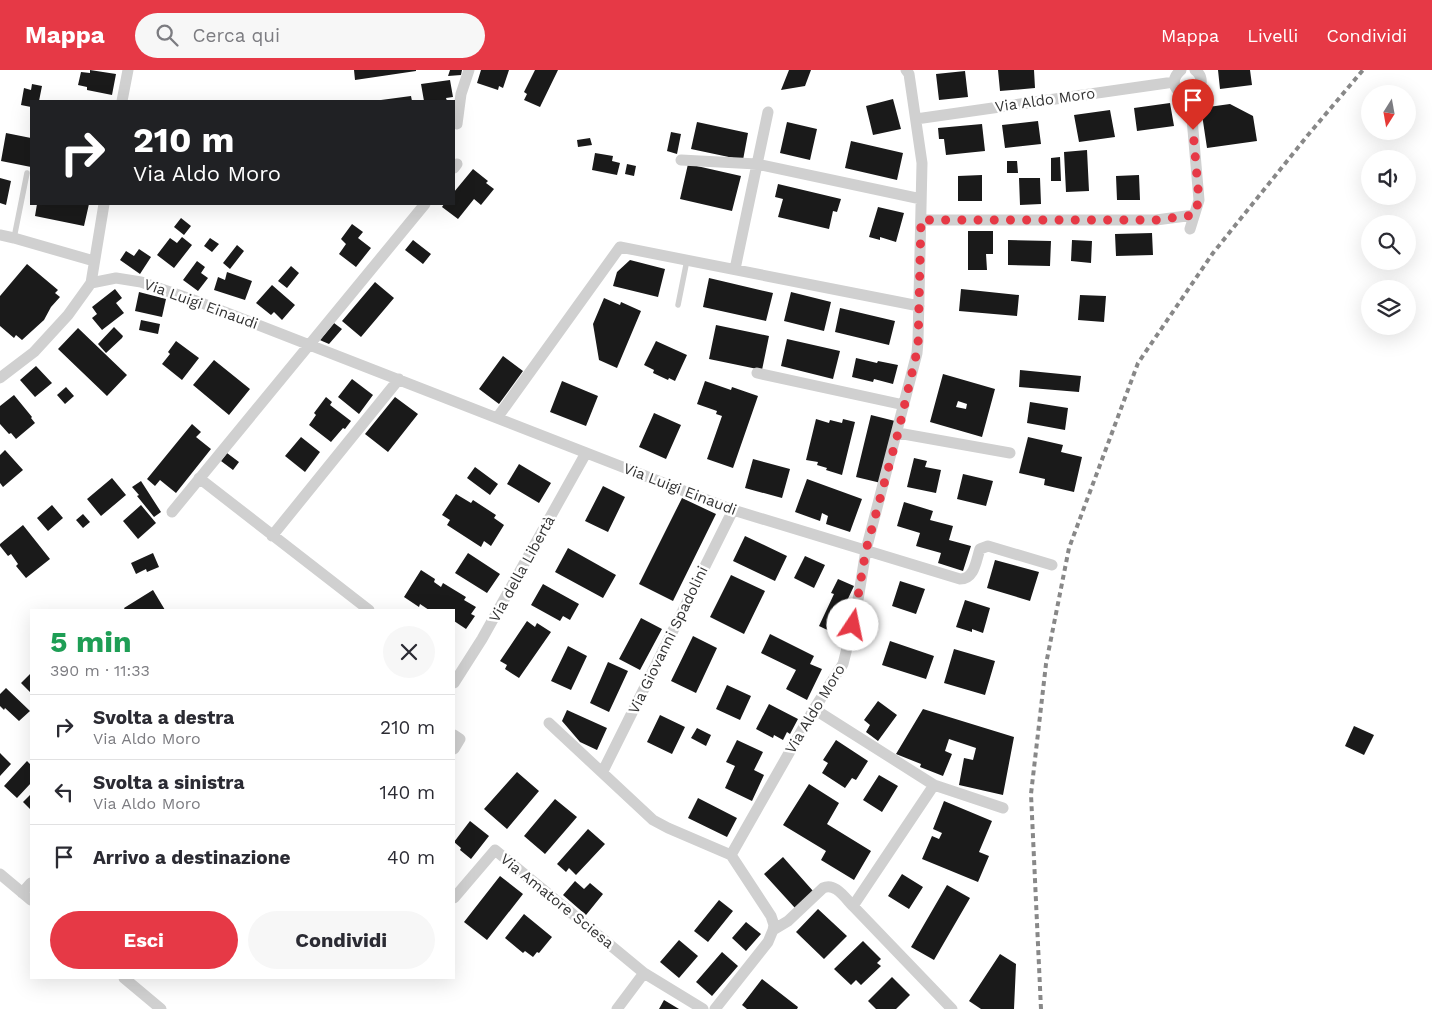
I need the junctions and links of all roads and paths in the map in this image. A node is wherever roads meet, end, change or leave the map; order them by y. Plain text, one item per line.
1 (128, 70) edge
2 (469, 70) edge
3 (1181, 70) edge
4 (1195, 70) edge
5 (909, 71) edge
6 (1174, 82) junction
7 (1190, 95) junction
8 (122, 100) edge
9 (768, 112) dead end
10 (916, 119) junction
11 (457, 124) dead end
12 (681, 160) dead end
13 (757, 164) junction
14 (27, 173) dead end
15 (921, 199) junction
16 (104, 205) edge
17 (424, 205) edge
18 (1194, 215) junction
19 (921, 220) junction
20 (1190, 229) dead end
21 (0, 235) edge
22 (14, 238) junction
23 (687, 260) junction
24 (94, 261) junction
25 (735, 270) junction
26 (91, 283) junction
27 (678, 304) dead end
28 (919, 306) junction
29 (308, 345) junction
30 (757, 373) dead end
31 (0, 378) edge
32 (399, 379) junction
33 (904, 404) junction
34 (497, 418) junction
35 (898, 433) junction
36 (586, 453) junction
37 (1010, 453) dead end
38 (199, 478) junction
39 (733, 510) junction
40 (172, 512) dead end
41 (272, 536) junction
42 (866, 550) junction
43 (1052, 565) dead end
44 (368, 609) edge
45 (456, 675) edge
46 (814, 709) junction
47 (549, 723) dead end
48 (455, 736) edge
49 (455, 747) edge
50 (603, 771) junction
51 (934, 785) junction
52 (1003, 808) dead end
53 (731, 855) junction
54 (0, 874) edge
55 (27, 897) edge
56 (455, 897) edge
57 (853, 906) junction
58 (773, 930) junction
59 (644, 973) junction
60 (125, 979) edge
61 (162, 1009) edge
62 (617, 1009) edge
63 (703, 1009) edge
64 (715, 1009) edge
65 (952, 1009) edge

1 - 8 street
2 - 11 street
3 - 6 street
4 - 7 street
5 - 10 street, Via Aldo Moro
6 - 7 street
6 - 10 street, Via Aldo Moro
7 - 18 street
9 - 13 street
10 - 15 street, Via Aldo Moro
12 - 13 street
13 - 15 street
13 - 25 street
14 - 22 lane
15 - 19 street, Via Aldo Moro
16 - 24 street
17 - 29 street
18 - 19 street
18 - 20 street
19 - 28 street, Via Aldo Moro
21 - 22 street
22 - 24 street
23 - 25 street
23 - 27 lane
23 - 34 street
24 - 26 street
25 - 28 street
26 - 29 street, Via Luigi Einaudi
26 - 31 street
28 - 33 street, Via Aldo Moro
29 - 32 street, Via Luigi Einaudi
29 - 38 street
30 - 33 street
32 - 34 street, Via Luigi Einaudi
32 - 41 street
33 - 35 street, Via Aldo Moro
34 - 36 street, Via Luigi Einaudi
35 - 37 street
35 - 42 street, Via Aldo Moro
36 - 39 street, Via Luigi Einaudi
36 - 45 street, Via della Libertà
38 - 40 street
38 - 41 street
39 - 42 street, Via Luigi Einaudi
39 - 50 street, Via Giovanni Spadolini
41 - 44 street
42 - 43 street
42 - 46 street, Via Aldo Moro
46 - 51 street
46 - 53 street, Via Aldo Moro
47 - 50 street
48 - 49 street
50 - 53 street
51 - 52 street
51 - 57 street
53 - 58 street
54 - 55 street
56 - 59 street, Via Amatore Sciesa
57 - 58 street
57 - 65 street
58 - 64 street
59 - 62 street
59 - 63 street, Via Amatore Sciesa
60 - 61 street

